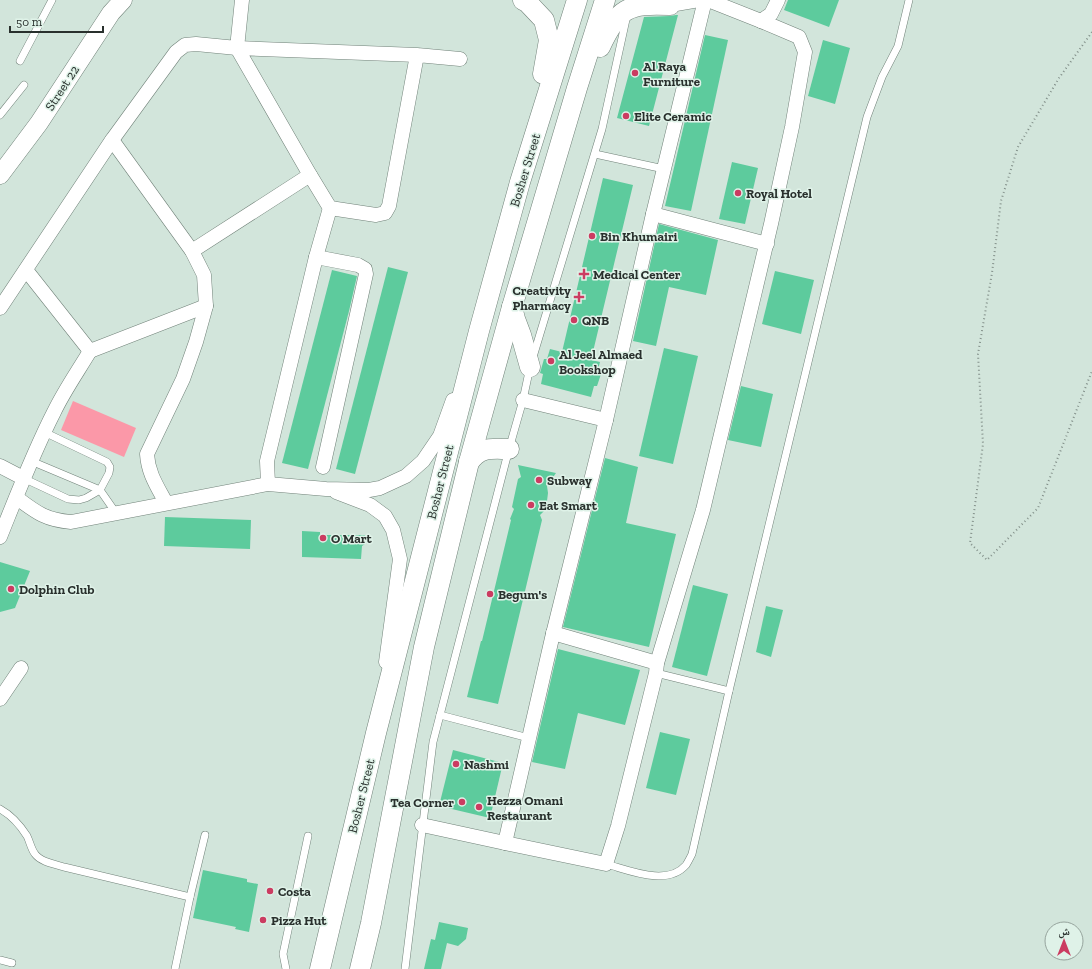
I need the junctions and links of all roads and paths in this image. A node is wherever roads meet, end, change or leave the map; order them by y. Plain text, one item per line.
1 (52, 0) edge
2 (123, 0) edge
3 (242, 0) edge
4 (523, 0) edge
5 (577, 0) edge
6 (605, 0) edge
7 (698, 0) edge
8 (705, 0) edge
9 (708, 0) edge
10 (778, 0) edge
11 (909, 0) edge
12 (635, 4) edge
13 (670, 5) joint
14 (761, 21) junction
15 (1092, 32) edge
16 (237, 48) junction
17 (417, 55) junction
18 (460, 59) dead end
19 (20, 61) dead end
20 (24, 85) dead end
21 (577, 88) junction
22 (0, 115) edge
23 (39, 123) junction
24 (112, 140) junction
25 (595, 154) junction
26 (0, 164) edge
27 (664, 169) junction
28 (0, 175) edge
29 (310, 175) junction
30 (520, 182) junction
31 (330, 208) junction
32 (653, 214) junction
33 (767, 244) junction
34 (192, 251) junction
35 (316, 258) junction
36 (26, 270) junction
37 (206, 306) junction
38 (512, 307) junction
39 (0, 308) edge
40 (478, 331) junction
41 (90, 351) junction
42 (530, 367) junction
43 (1092, 371) edge
44 (523, 400) junction
45 (606, 420) junction
46 (44, 432) junction
47 (509, 449) junction
48 (31, 460) junction
49 (469, 462) junction
50 (0, 466) edge
51 (323, 467) dead end
52 (23, 478) junction
53 (268, 484) junction
54 (326, 489) junction
55 (100, 490) junction
56 (17, 498) junction
57 (166, 503) junction
58 (116, 513) junction
59 (0, 537) edge
60 (553, 632) junction
61 (21, 668) dead end
62 (657, 668) junction
63 (729, 691) junction
64 (0, 699) edge
65 (440, 716) junction
66 (376, 733) junction
67 (529, 738) junction
68 (0, 809) edge
69 (422, 825) junction
70 (205, 835) dead end
71 (308, 836) dead end
72 (505, 843) junction
73 (606, 864) junction
74 (190, 897) junction
75 (371, 923) junction
76 (0, 960) edge
77 (12, 963) dead end
78 (175, 969) edge
79 (286, 969) edge
80 (320, 969) edge
81 (360, 969) edge
82 (373, 969) edge
83 (405, 969) edge

1 - 19 lane
2 - 23 street, Street 22
3 - 16 street
4 - 30 main road
5 - 30 main road, Bosher Street
6 - 21 main road, Bosher Street
7 - 13 street
8 - 27 street
9 - 14 street
10 - 14 street
11 - 63 lane
12 - 13 main road
12 - 21 main road
12 - 25 lane
14 - 33 street
15 - 43 path
16 - 17 street
16 - 24 street
16 - 29 street
17 - 18 street
17 - 31 street
20 - 22 lane
21 - 38 main road, Bosher Street
23 - 26 street
23 - 28 street, Street 22
24 - 34 street
24 - 36 street
25 - 27 lane
25 - 42 lane
27 - 32 street
29 - 31 street
29 - 34 street
30 - 40 main road, Bosher Street
31 - 35 street
32 - 33 street
32 - 45 street
33 - 62 street
34 - 37 street
35 - 51 street
35 - 53 street
36 - 39 street
36 - 41 street
37 - 41 street
37 - 57 street
38 - 42 main road
38 - 49 main road, Bosher Street
40 - 54 street
40 - 66 main road, Bosher Street
41 - 46 street
42 - 44 lane
44 - 45 street
44 - 47 lane
45 - 60 street
46 - 48 street
46 - 55 lane
47 - 49 main road
47 - 65 lane
48 - 52 street
48 - 55 lane
49 - 75 main road, Bosher Street
50 - 52 street
52 - 55 lane
52 - 56 street
53 - 54 street
53 - 57 street
54 - 66 street
55 - 58 lane
56 - 58 street
56 - 59 street
57 - 58 street
60 - 62 street
60 - 67 street
61 - 64 street
62 - 63 lane
62 - 73 street
63 - 73 lane
65 - 67 lane
65 - 69 lane
66 - 80 main road, Bosher Street
67 - 72 street
68 - 74 lane
69 - 72 street
69 - 83 lane
70 - 74 lane
71 - 79 lane
72 - 73 street
74 - 78 lane
75 - 81 main road, Bosher Street
75 - 82 main road
76 - 77 lane

